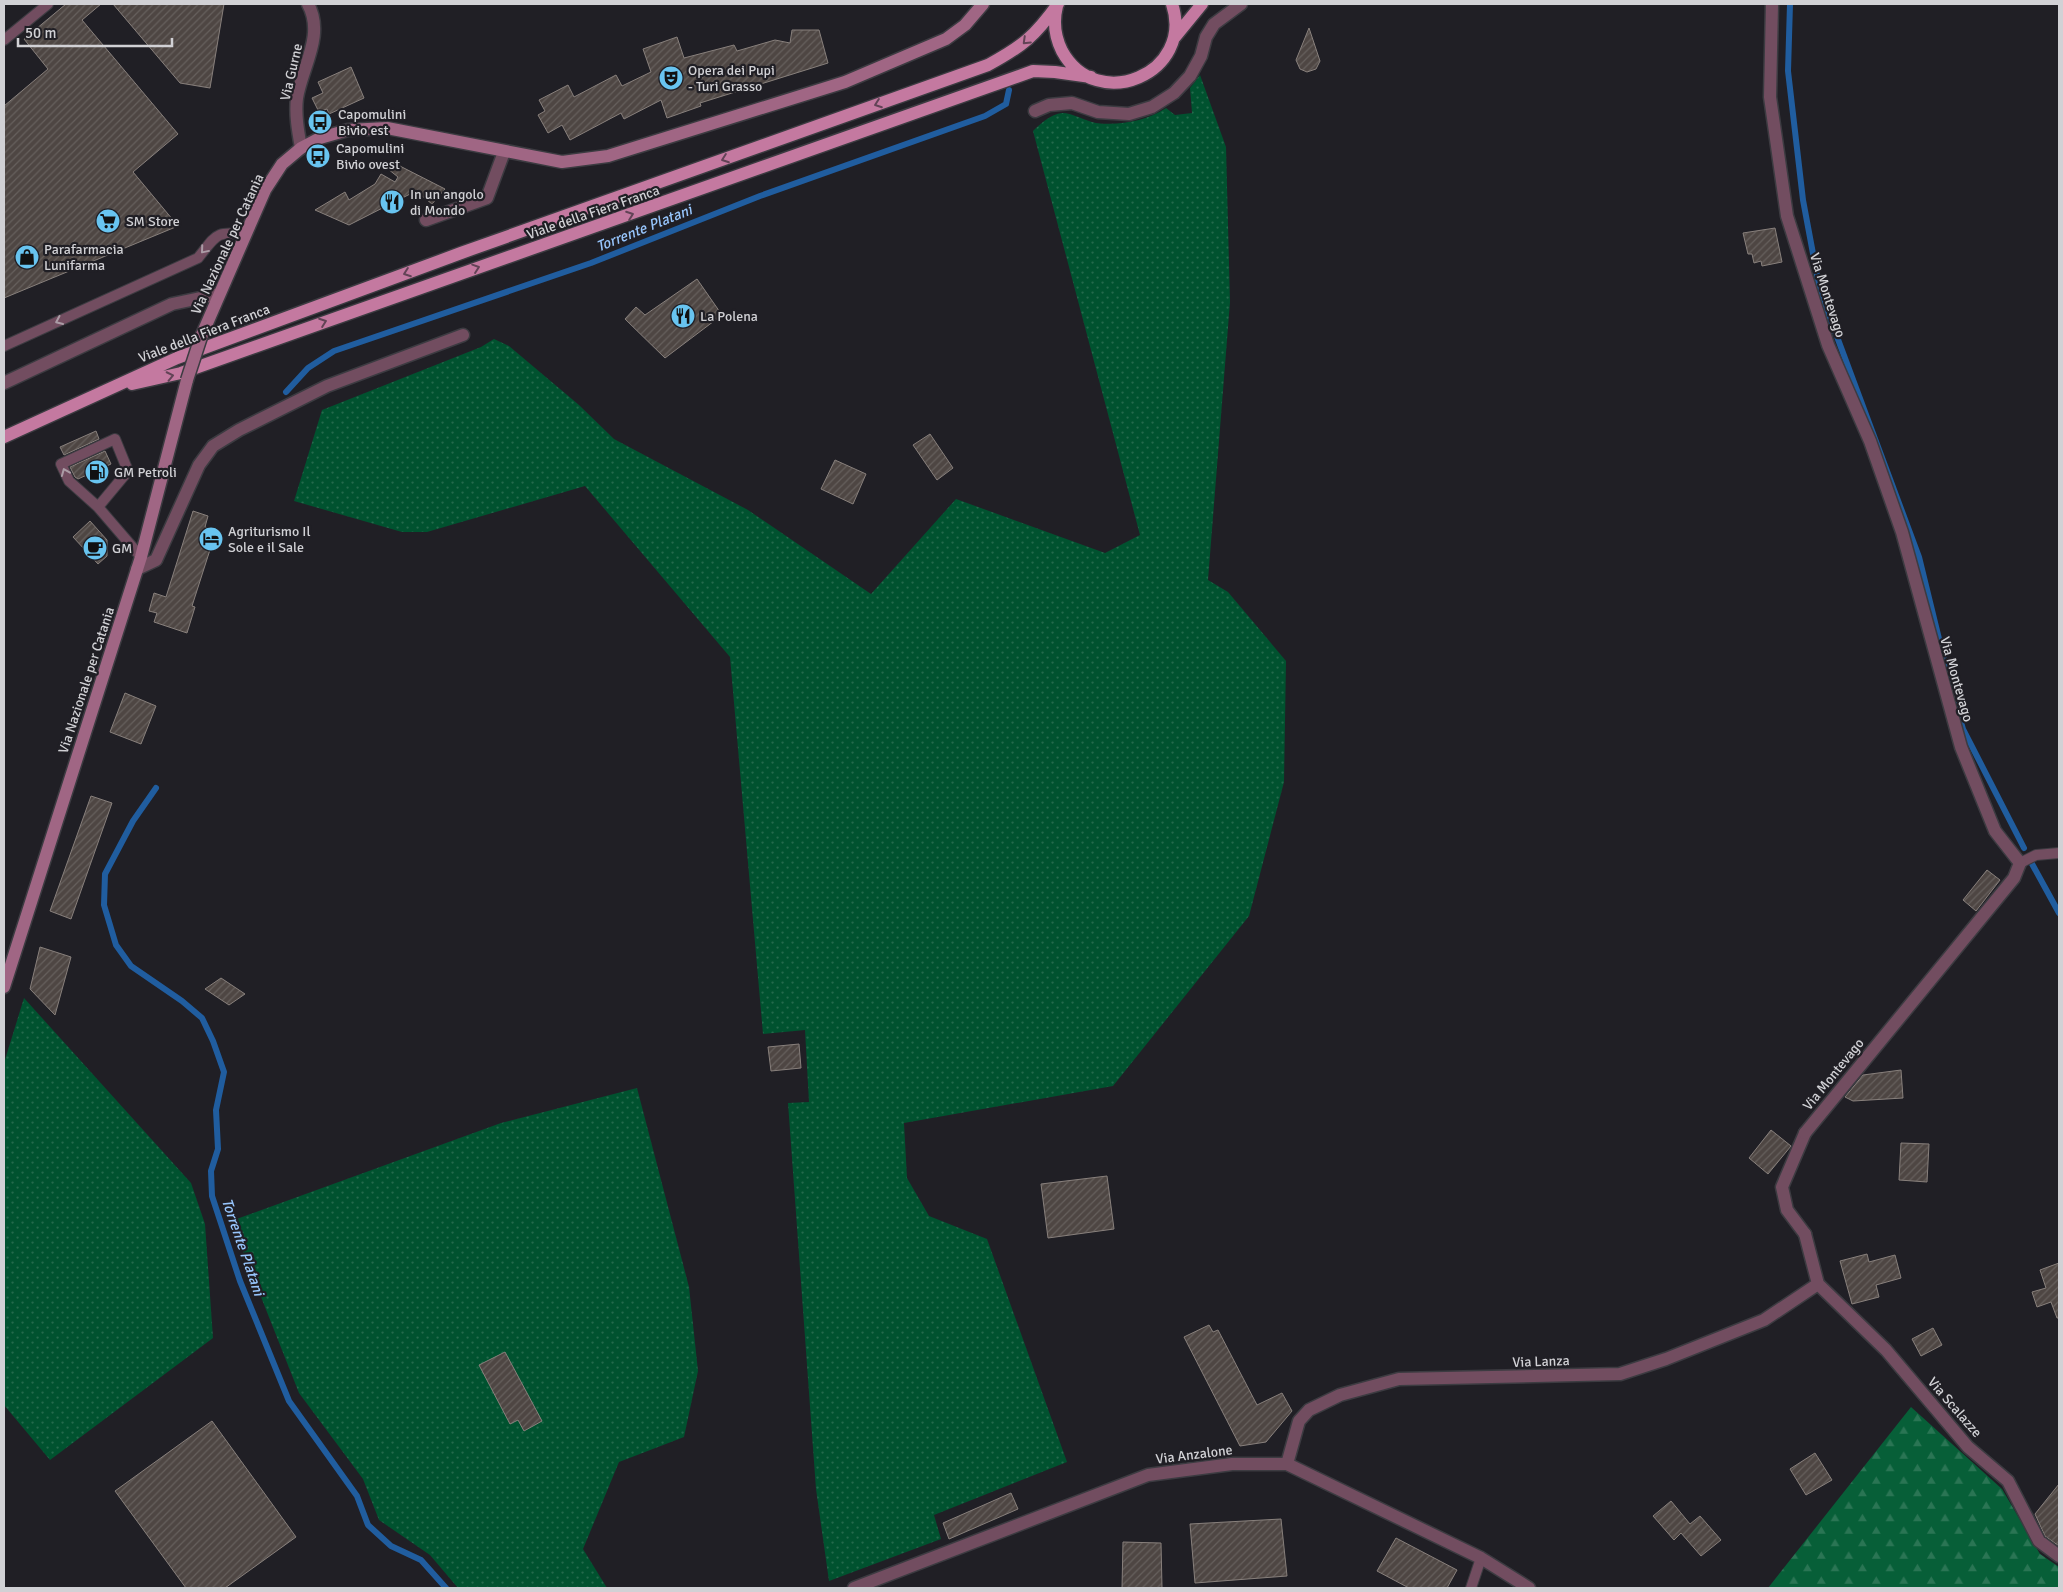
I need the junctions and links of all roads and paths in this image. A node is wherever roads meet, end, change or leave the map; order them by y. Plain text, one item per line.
1 (48, 4) edge
2 (308, 4) edge
3 (983, 4) edge
4 (1058, 4) edge
5 (1172, 4) edge
6 (1202, 4) edge
7 (1241, 4) edge
8 (1772, 4) edge
9 (4, 40) edge
10 (1173, 41) junction
11 (1091, 77) junction
12 (1035, 111) dead end
13 (301, 148) junction
14 (504, 152) junction
15 (426, 220) dead end
16 (245, 235) junction
17 (219, 294) junction
18 (463, 334) dead end
19 (4, 346) edge
20 (4, 383) edge
21 (105, 390) junction
22 (4, 437) edge
23 (98, 507) junction
24 (139, 563) junction
25 (2059, 853) edge
26 (2020, 863) junction
27 (4, 986) edge
28 (1818, 1284) junction
29 (1287, 1464) junction
30 (2059, 1556) edge
31 (1481, 1558) junction
32 (854, 1588) edge
33 (1471, 1588) edge
34 (1529, 1588) edge

1 - 9 lane
2 - 13 street, Via Gurne
3 - 14 main road, Via Nazionale per Catania
4 - 11 main road
4 -> 21 main road, Viale della Fiera Franca
5 - 10 main road
6 - 10 main road, Viale della Fiera Franca
7 - 12 street
8 - 26 street, Via Montevago
10 - 11 main road, Viale della Fiera Franca
21 -> 11 main road, Viale della Fiera Franca
13 - 14 main road, Via Nazionale per Catania
13 - 16 main road, Via Nazionale per Catania
14 - 15 street
16 - 17 main road, Via Nazionale per Catania
16 -> 19 lane
17 - 20 street
17 - 24 main road, Via Nazionale per Catania, bridge
18 - 24 street
21 - 22 main road, Viale della Fiera Franca
23 -> 23 lane
23 - 24 lane
24 - 27 main road, Via Nazionale per Catania
25 - 26 lane
26 - 28 street, Via Montevago
28 - 29 street, Via Lanza
28 - 30 street, Via Scalazze
29 - 31 street, Via Anzalone
29 - 32 street, Via Anzalone
31 - 33 lane
31 - 34 street, Via Anzalone

